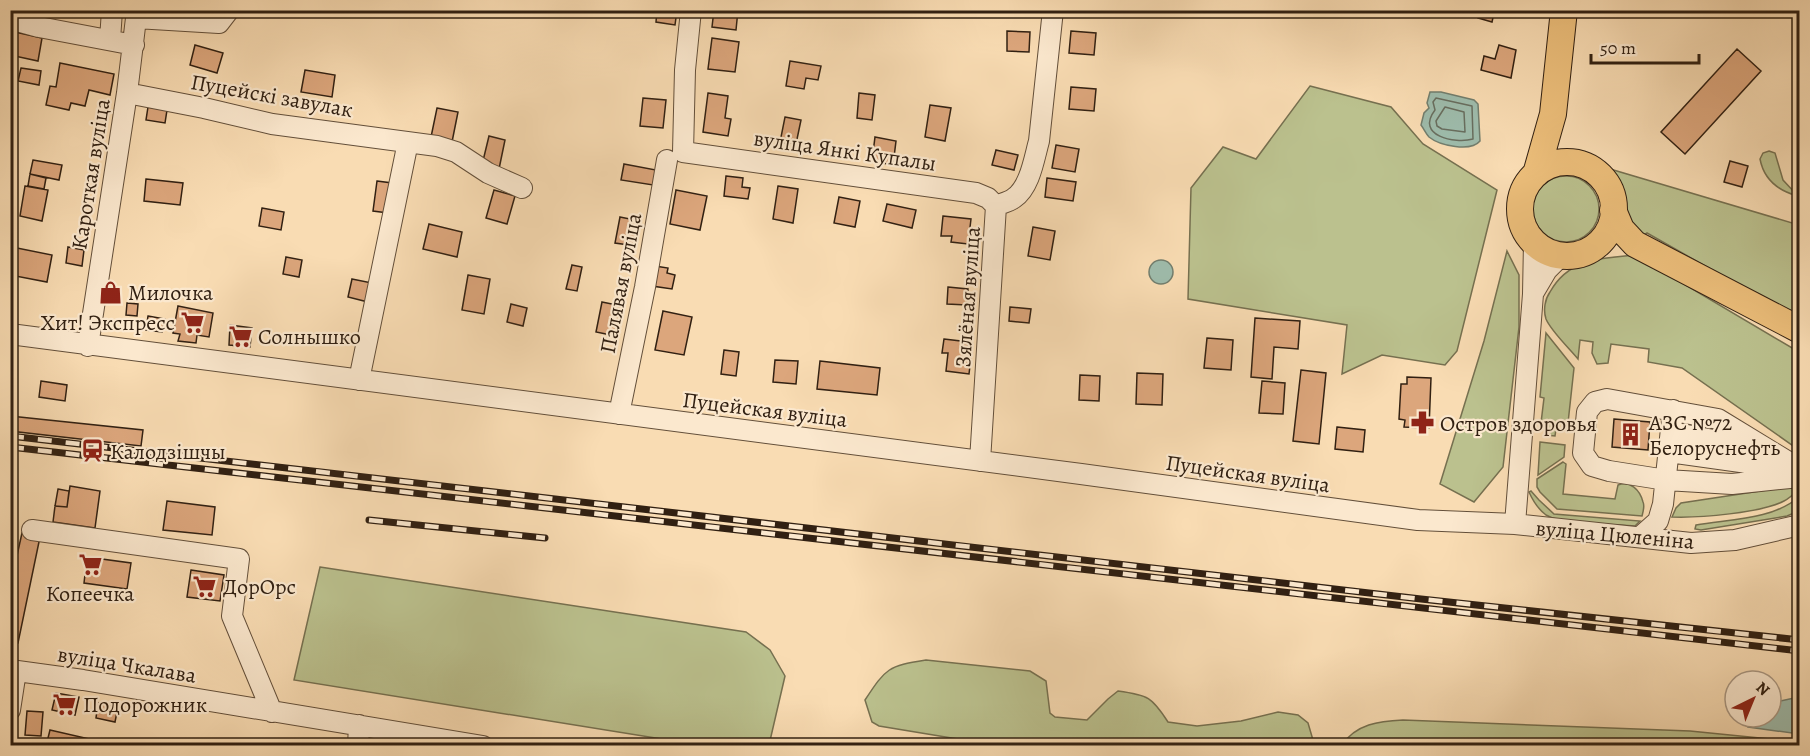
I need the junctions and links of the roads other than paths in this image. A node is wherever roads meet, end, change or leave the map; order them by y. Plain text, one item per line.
1 (112, 10) edge
2 (229, 10) edge
3 (691, 10) edge
4 (1053, 10) edge
5 (1564, 10) edge
6 (137, 14) edge
7 (10, 19) edge
8 (110, 40) junction
9 (134, 45) junction
10 (127, 93) junction
11 (1553, 114) junction
12 (408, 142) junction
13 (675, 156) junction
14 (1579, 164) junction
15 (1536, 174) junction
16 (522, 188) dead end
17 (996, 206) junction
18 (1613, 210) junction
19 (1534, 242) junction
20 (1635, 244) junction
21 (1592, 248) junction
22 (1561, 256) junction
23 (1533, 294) junction
24 (1800, 330) edge
25 (10, 334) edge
26 (88, 345) junction
27 (360, 380) junction
28 (1673, 410) junction
29 (619, 414) junction
30 (1671, 432) junction
31 (1771, 451) junction
32 (1669, 452) junction
33 (980, 461) junction
34 (1800, 469) edge
35 (1800, 475) edge
36 (1666, 480) junction
37 (1515, 524) junction
38 (1800, 525) edge
39 (32, 530) dead end
40 (1640, 537) junction
41 (13, 671) edge
42 (10, 710) edge
43 (272, 712) junction
44 (358, 725) junction
45 (358, 746) edge
46 (483, 746) edge

1 - 8 street
2 - 6 street
3 - 13 street, Палявая вуліца
4 - 17 street, Зялёная вуліца
5 - 11 main road, вуліца Цюленіна
6 - 9 street, Кароткая вуліца
7 - 8 street
8 - 9 street
9 - 10 street, Кароткая вуліца
10 - 12 street, Пуцейскі завулак
10 - 26 street, Кароткая вуліца
11 - 14 main road, вуліца Цюленіна
11 - 15 main road, вуліца Цюленіна
12 - 16 street, Пуцейскі завулак
12 - 27 street
13 - 17 street, вуліца Янкі Купалы
13 - 29 street, Палявая вуліца
14 - 15 main road
14 - 18 main road, вуліца Цюленіна
15 - 19 main road, вуліца Цюленіна
17 - 33 street, Зялёная вуліца
18 - 20 main road, вуліца Цюленіна
18 - 21 main road
19 - 22 main road
19 - 23 street, вуліца Цюленіна
20 - 21 main road
20 - 24 main road
21 - 22 main road
22 - 23 street, вуліца Цюленіна
23 - 37 street, вуліца Цюленіна
25 - 26 street, Пуцейская вуліца
26 - 27 street, Пуцейская вуліца
27 - 29 street, Пуцейская вуліца
28 - 30 street
28 - 31 street
28 - 36 street
29 - 33 street, Пуцейская вуліца
30 - 31 street
30 - 32 street
31 - 34 street
32 - 35 street
32 - 36 street
33 - 37 street, Пуцейская вуліца
35 - 36 street
36 - 40 street
37 - 40 street, вуліца Цюленіна
38 - 40 street, вуліца Цюленіна
39 - 43 street
41 - 42 street
41 - 43 street, вуліца Чкалава
43 - 44 street, вуліца Чкалава
44 - 45 street
44 - 46 street, вуліца Чкалава

